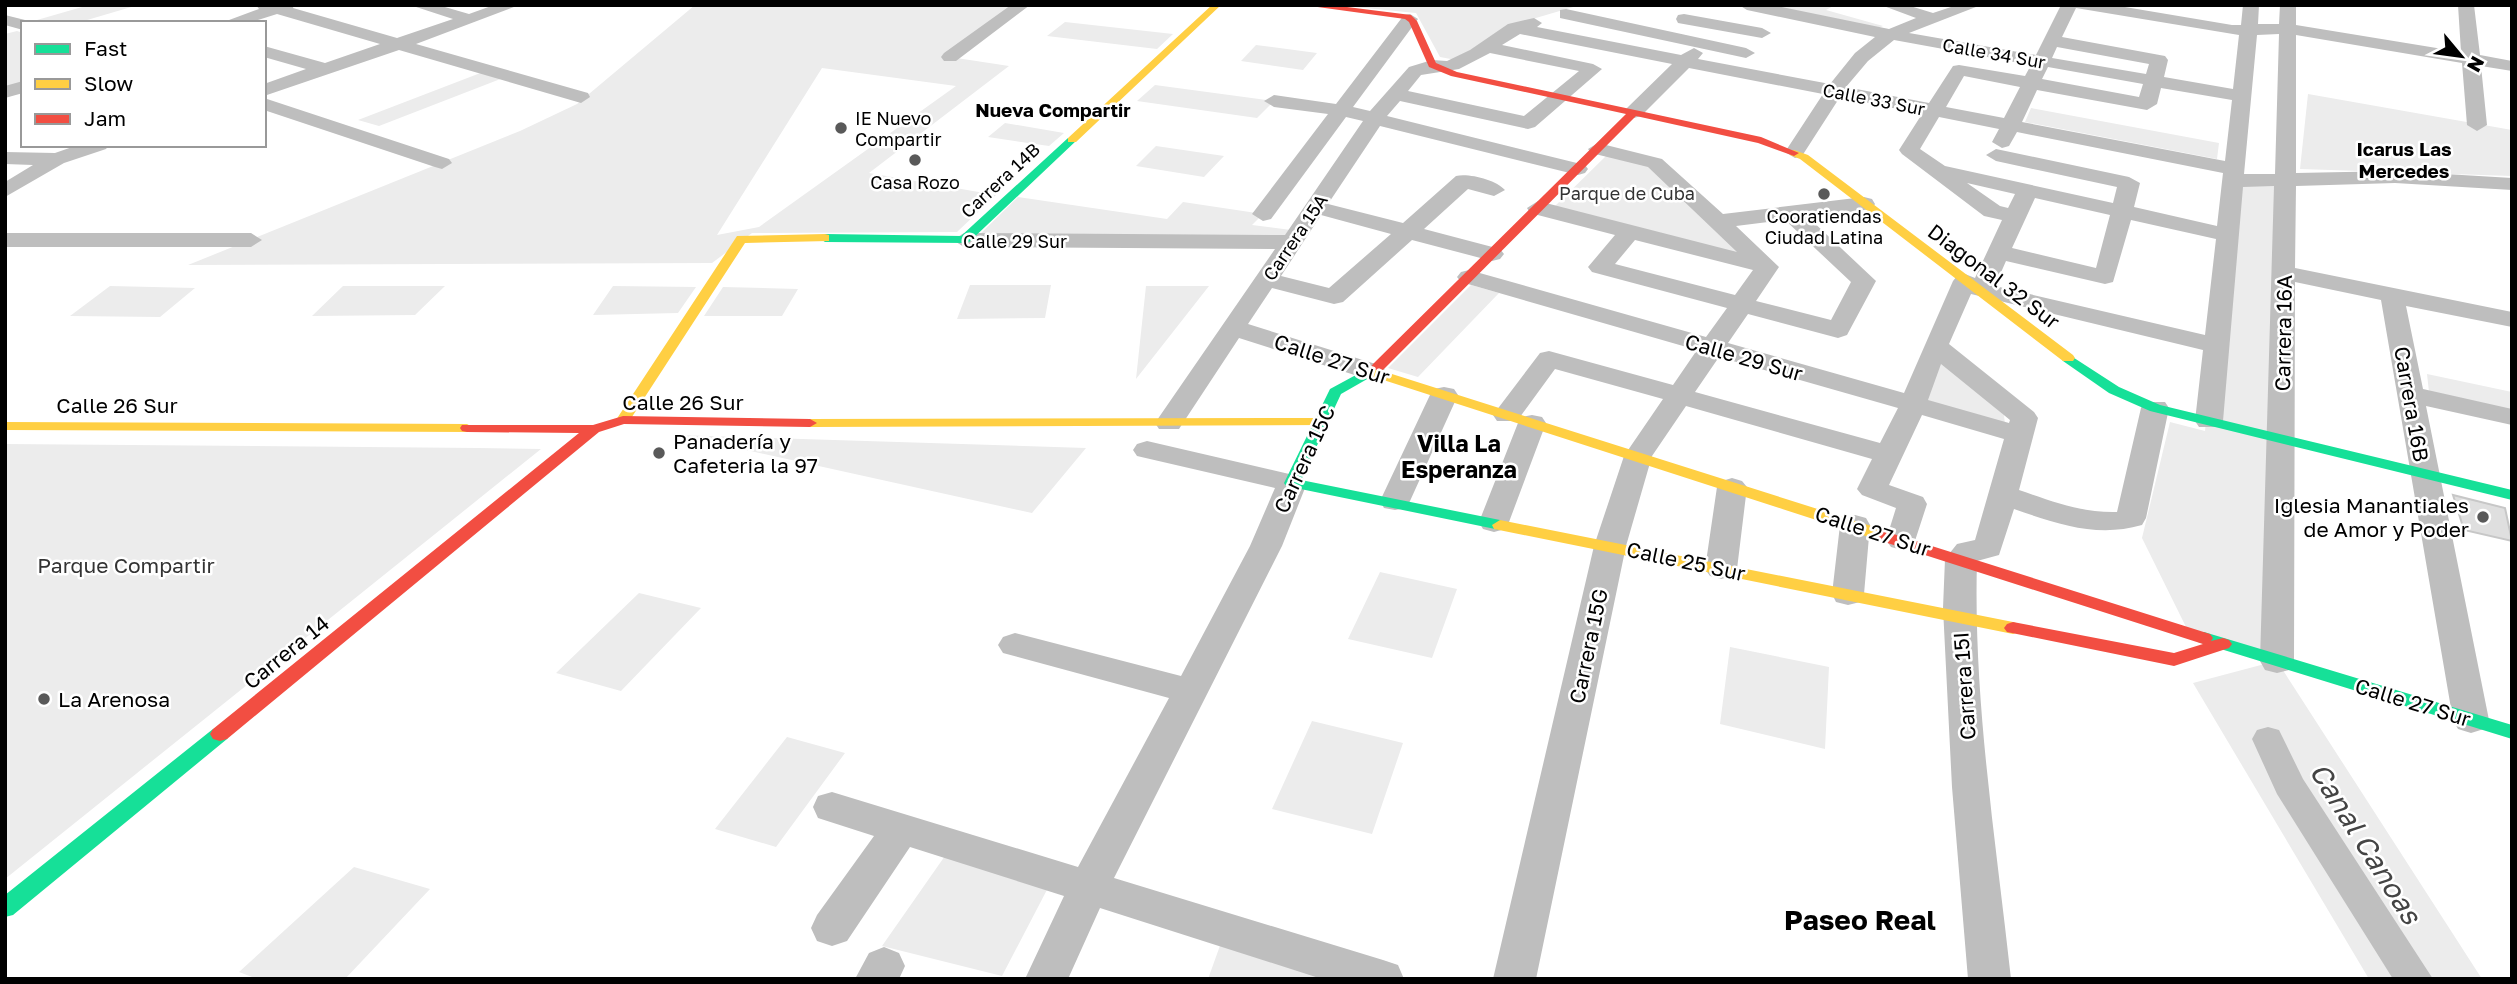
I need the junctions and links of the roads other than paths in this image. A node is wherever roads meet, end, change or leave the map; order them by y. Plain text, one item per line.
1 (418, 5) edge
2 (511, 5) edge
3 (1022, 5) edge
4 (1217, 5) edge
5 (1307, 5) edge
6 (1594, 5) edge
7 (1707, 5) edge
8 (1747, 5) edge
9 (1889, 5) edge
10 (1973, 5) edge
11 (2082, 5) edge
12 (2251, 5) edge
13 (2466, 5) edge
14 (275, 6) edge
15 (2171, 12) edge
16 (1566, 14) junction
17 (2068, 17) edge
18 (2288, 17) edge
19 (1409, 18) junction
20 (470, 19) junction
21 (1684, 19) junction
22 (1936, 19) junction
23 (234, 21) edge
24 (1514, 28) junction
25 (2249, 30) junction
26 (1762, 33) dead end
27 (1663, 34) junction
28 (1893, 35) junction
29 (399, 44) junction
30 (1702, 45) junction
31 (2023, 45) dead end
32 (1487, 47) junction
33 (2047, 51) junction
34 (266, 52) edge
35 (1635, 53) junction
36 (950, 57) dead end
37 (1769, 58) dead end
38 (1684, 63) junction
39 (2512, 66) edge
40 (1436, 67) junction
41 (1823, 68) dead end
42 (2472, 68) junction
43 (325, 69) junction
44 (1850, 74) junction
45 (2153, 81) junction
46 (2512, 82) edge
47 (2031, 83) junction
48 (266, 89) edge
49 (1837, 91) junction
50 (1396, 94) junction
51 (1561, 96) junction
52 (2241, 96) junction
53 (581, 97) dead end
54 (1274, 101) dead end
55 (266, 105) edge
56 (1341, 110) junction
57 (1936, 110) junction
58 (1634, 112) junction
59 (1375, 118) junction
60 (2011, 125) junction
61 (2477, 125) dead end
62 (93, 147) edge
63 (1598, 149) junction
64 (1795, 152) junction
65 (1996, 155) junction
66 (5, 158) edge
67 (58, 159) junction
68 (442, 163) dead end
69 (1578, 169) junction
70 (1934, 169) junction
71 (2233, 175) junction
72 (2285, 179) junction
73 (1983, 180) junction
74 (2512, 184) edge
75 (1494, 190) dead end
76 (5, 191) edge
77 (2027, 191) junction
78 (1864, 204) junction
79 (1315, 207) junction
80 (1538, 208) junction
81 (2122, 211) junction
82 (1790, 213) junction
83 (1263, 214) dead end
84 (2015, 217) junction
85 (1716, 222) junction
86 (1408, 231) junction
87 (1630, 232) junction
88 (2227, 235) junction
89 (5, 240) edge
90 (251, 240) dead end
91 (964, 240) junction
92 (1290, 242) junction
93 (1998, 252) junction
94 (1492, 254) junction
95 (1767, 267) junction
96 (2284, 273) junction
97 (1469, 277) junction
98 (1266, 279) junction
99 (1973, 285) junction
100 (2392, 295) junction
101 (1742, 305) junction
102 (2512, 320) edge
103 (1234, 328) junction
104 (2216, 345) junction
105 (1935, 346) junction
106 (1712, 348) junction
107 (1373, 372) junction
108 (2410, 394) junction
109 (1444, 395) junction
110 (1680, 396) junction
111 (1913, 405) junction
112 (2155, 408) junction
113 (2512, 417) edge
114 (1519, 419) junction
115 (624, 420) junction
116 (2208, 421) junction
117 (1213, 422) junction
118 (1320, 422) junction
119 (1169, 423) junction
120 (5, 426) edge
121 (2022, 426) junction
122 (594, 429) junction
123 (2281, 439) junction
124 (1147, 450) dead end
125 (1887, 454) junction
126 (1637, 456) junction
127 (1187, 459) junction
128 (2425, 474) junction
129 (1292, 483) junction
130 (1732, 486) junction
131 (2003, 495) junction
132 (2512, 495) edge
133 (1395, 501) junction
134 (1494, 522) junction
135 (1855, 526) junction
136 (1902, 540) junction
137 (1610, 546) junction
138 (1961, 559) junction
139 (1721, 569) junction
140 (1848, 594) junction
141 (1959, 617) junction
142 (2223, 644) junction
143 (1015, 645) dead end
144 (2277, 660) junction
145 (1189, 691) junction
146 (2471, 719) junction
147 (2512, 732) edge
148 (832, 807) dead end
149 (901, 829) junction
150 (1089, 886) junction
151 (5, 908) edge
152 (832, 928) dead end
153 (1046, 979) edge
154 (1383, 979) edge
155 (1514, 979) edge
156 (1990, 979) edge

1 - 20 street
2 - 20 street
3 - 36 street
4 - 91 street, Carrera 14B
5 - 19 street
6 - 16 street, Carrera 15A
7 - 21 street
8 - 28 street, Calle 34 Sur
9 - 22 street
10 - 22 street
11 - 15 street
12 - 25 street
13 - 42 street
14 - 23 street
14 - 29 street
15 - 25 street
16 - 24 street, Carrera 15A
16 - 27 street
17 - 33 street
18 - 25 street
18 - 42 street
18 - 72 street, Carrera 16A
19 - 40 street
19 - 56 street
20 - 29 street
21 - 26 street
21 - 27 street
22 - 28 street
24 - 32 street, Carrera 15A
24 - 35 street, Calle 33 Sur
25 - 52 street
27 - 30 street
27 - 35 street
28 - 33 street, Calle 34 Sur
28 - 44 street
29 - 43 street
29 - 53 street
30 - 37 street
30 - 38 street, Carrera 15C
31 - 33 street
32 - 40 street, Carrera 15A
32 - 51 street
33 - 45 street, Calle 34 Sur
33 - 45 street
33 - 47 street
34 - 43 street
35 - 38 street, Calle 33 Sur
38 - 49 street, Calle 33 Sur
38 - 58 street, Carrera 15C
39 - 42 street
40 - 50 street, Carrera 15A
40 - 51 street, Diagonal 32 Sur
41 - 44 street
42 - 46 street
42 - 61 street
43 - 48 street
44 - 49 street
45 - 47 street
45 - 52 street, Calle 34 Sur
47 - 57 street
47 - 60 street
49 - 57 street, Calle 33 Sur
49 - 64 street
50 - 51 street
50 - 59 street, Carrera 15A
51 - 58 street, Diagonal 32 Sur
52 - 71 street
54 - 56 street
55 - 68 street
56 - 59 street
56 - 83 street
57 - 60 street, Calle 33 Sur
57 - 70 street
58 - 63 street, Carrera 15C
58 - 64 street, Diagonal 32 Sur
59 - 69 street
59 - 79 street, Carrera 15A
60 - 65 street
60 - 71 street, Calle 33 Sur
62 - 67 street
63 - 69 street, Carrera 15C
63 - 85 street
64 - 78 street, Diagonal 32 Sur
65 - 73 street
65 - 81 street
66 - 67 street
67 - 76 street
69 - 80 street, Carrera 15C
70 - 73 street
70 - 84 street
71 - 72 street, Calle 33 Sur
71 - 88 street
72 - 74 street, Calle 33 Sur
72 - 96 street, Carrera 16A
73 - 77 street
75 - 86 street
77 - 81 street
77 - 84 street
78 - 82 street
78 - 99 street, Diagonal 32 Sur
79 - 86 street
79 - 92 street, Carrera 15A
80 - 87 street
80 - 94 street, Carrera 15C
81 - 88 street
81 - 93 street
82 - 85 street
82 - 101 street
84 - 93 street
85 - 95 street
86 - 94 street
86 - 98 street
87 - 95 street
87 - 101 street
88 - 104 street
89 - 90 street
91 - 92 street, Calle 29 Sur
91 - 115 street, Calle 29 Sur
92 - 98 street, Carrera 15A
93 - 99 street
94 - 97 street, Carrera 15C
95 - 101 street, Carrera 15G
96 - 100 street
96 - 123 street, Carrera 16A
97 - 106 street, Calle 29 Sur
97 - 107 street, Carrera 15C
98 - 103 street, Carrera 15A
99 - 104 street
99 - 105 street
99 - 112 street, Diagonal 32 Sur
100 - 102 street
100 - 108 street, Carrera 16B
101 - 106 street, Carrera 15G
103 - 107 street, Calle 27 Sur
103 - 119 street, Carrera 15A
104 - 116 street
105 - 111 street
105 - 121 street
106 - 110 street, Carrera 15G
106 - 111 street, Calle 29 Sur
107 - 109 street, Calle 27 Sur
107 - 118 street, Carrera 15C
108 - 113 street
108 - 128 street, Carrera 16B
109 - 114 street, Calle 27 Sur
109 - 133 street
110 - 114 street
110 - 125 street
110 - 126 street, Carrera 15G
111 - 121 street, Calle 29 Sur
111 - 125 street
112 - 116 street, Diagonal 32 Sur
112 - 131 street
114 - 126 street, Calle 27 Sur
114 - 134 street
115 - 119 street, Calle 26 Sur
115 - 122 street, Calle 26 Sur
116 - 123 street, Diagonal 32 Sur
117 - 118 street, Calle 26 Sur
117 - 119 street, Calle 26 Sur
117 - 127 street
118 - 129 street, Carrera 15C
120 - 122 street, Calle 26 Sur
121 - 131 street
122 - 151 street, Carrera 14
123 - 128 street, Diagonal 32 Sur
123 - 144 street, Carrera 16A
124 - 127 street, Calle 25 Sur
125 - 136 street
126 - 130 street, Calle 27 Sur
126 - 137 street, Carrera 15G
127 - 129 street, Calle 25 Sur
128 - 132 street, Diagonal 32 Sur
128 - 146 street, Carrera 16B
129 - 133 street, Calle 25 Sur
129 - 145 street, Carrera 15C
130 - 135 street, Calle 27 Sur
130 - 139 street
131 - 138 street
133 - 134 street, Calle 25 Sur
134 - 137 street, Calle 25 Sur
135 - 136 street, Calle 27 Sur
135 - 140 street
136 - 138 street, Calle 27 Sur
137 - 139 street, Calle 25 Sur
137 - 155 street, Carrera 15G
138 - 141 street, Carrera 15I
138 - 142 street, Calle 27 Sur
139 - 140 street, Calle 25 Sur
140 - 141 street, Calle 25 Sur
141 - 142 street, Calle 25 Sur
141 - 156 street, Carrera 15I
142 - 144 street, Calle 27 Sur
143 - 145 street
144 - 146 street, Calle 27 Sur
145 - 150 street, Carrera 15C
146 - 147 street, Calle 27 Sur
148 - 149 street
149 - 150 street
149 - 152 street
150 - 153 street, Carrera 15C
150 - 154 street

